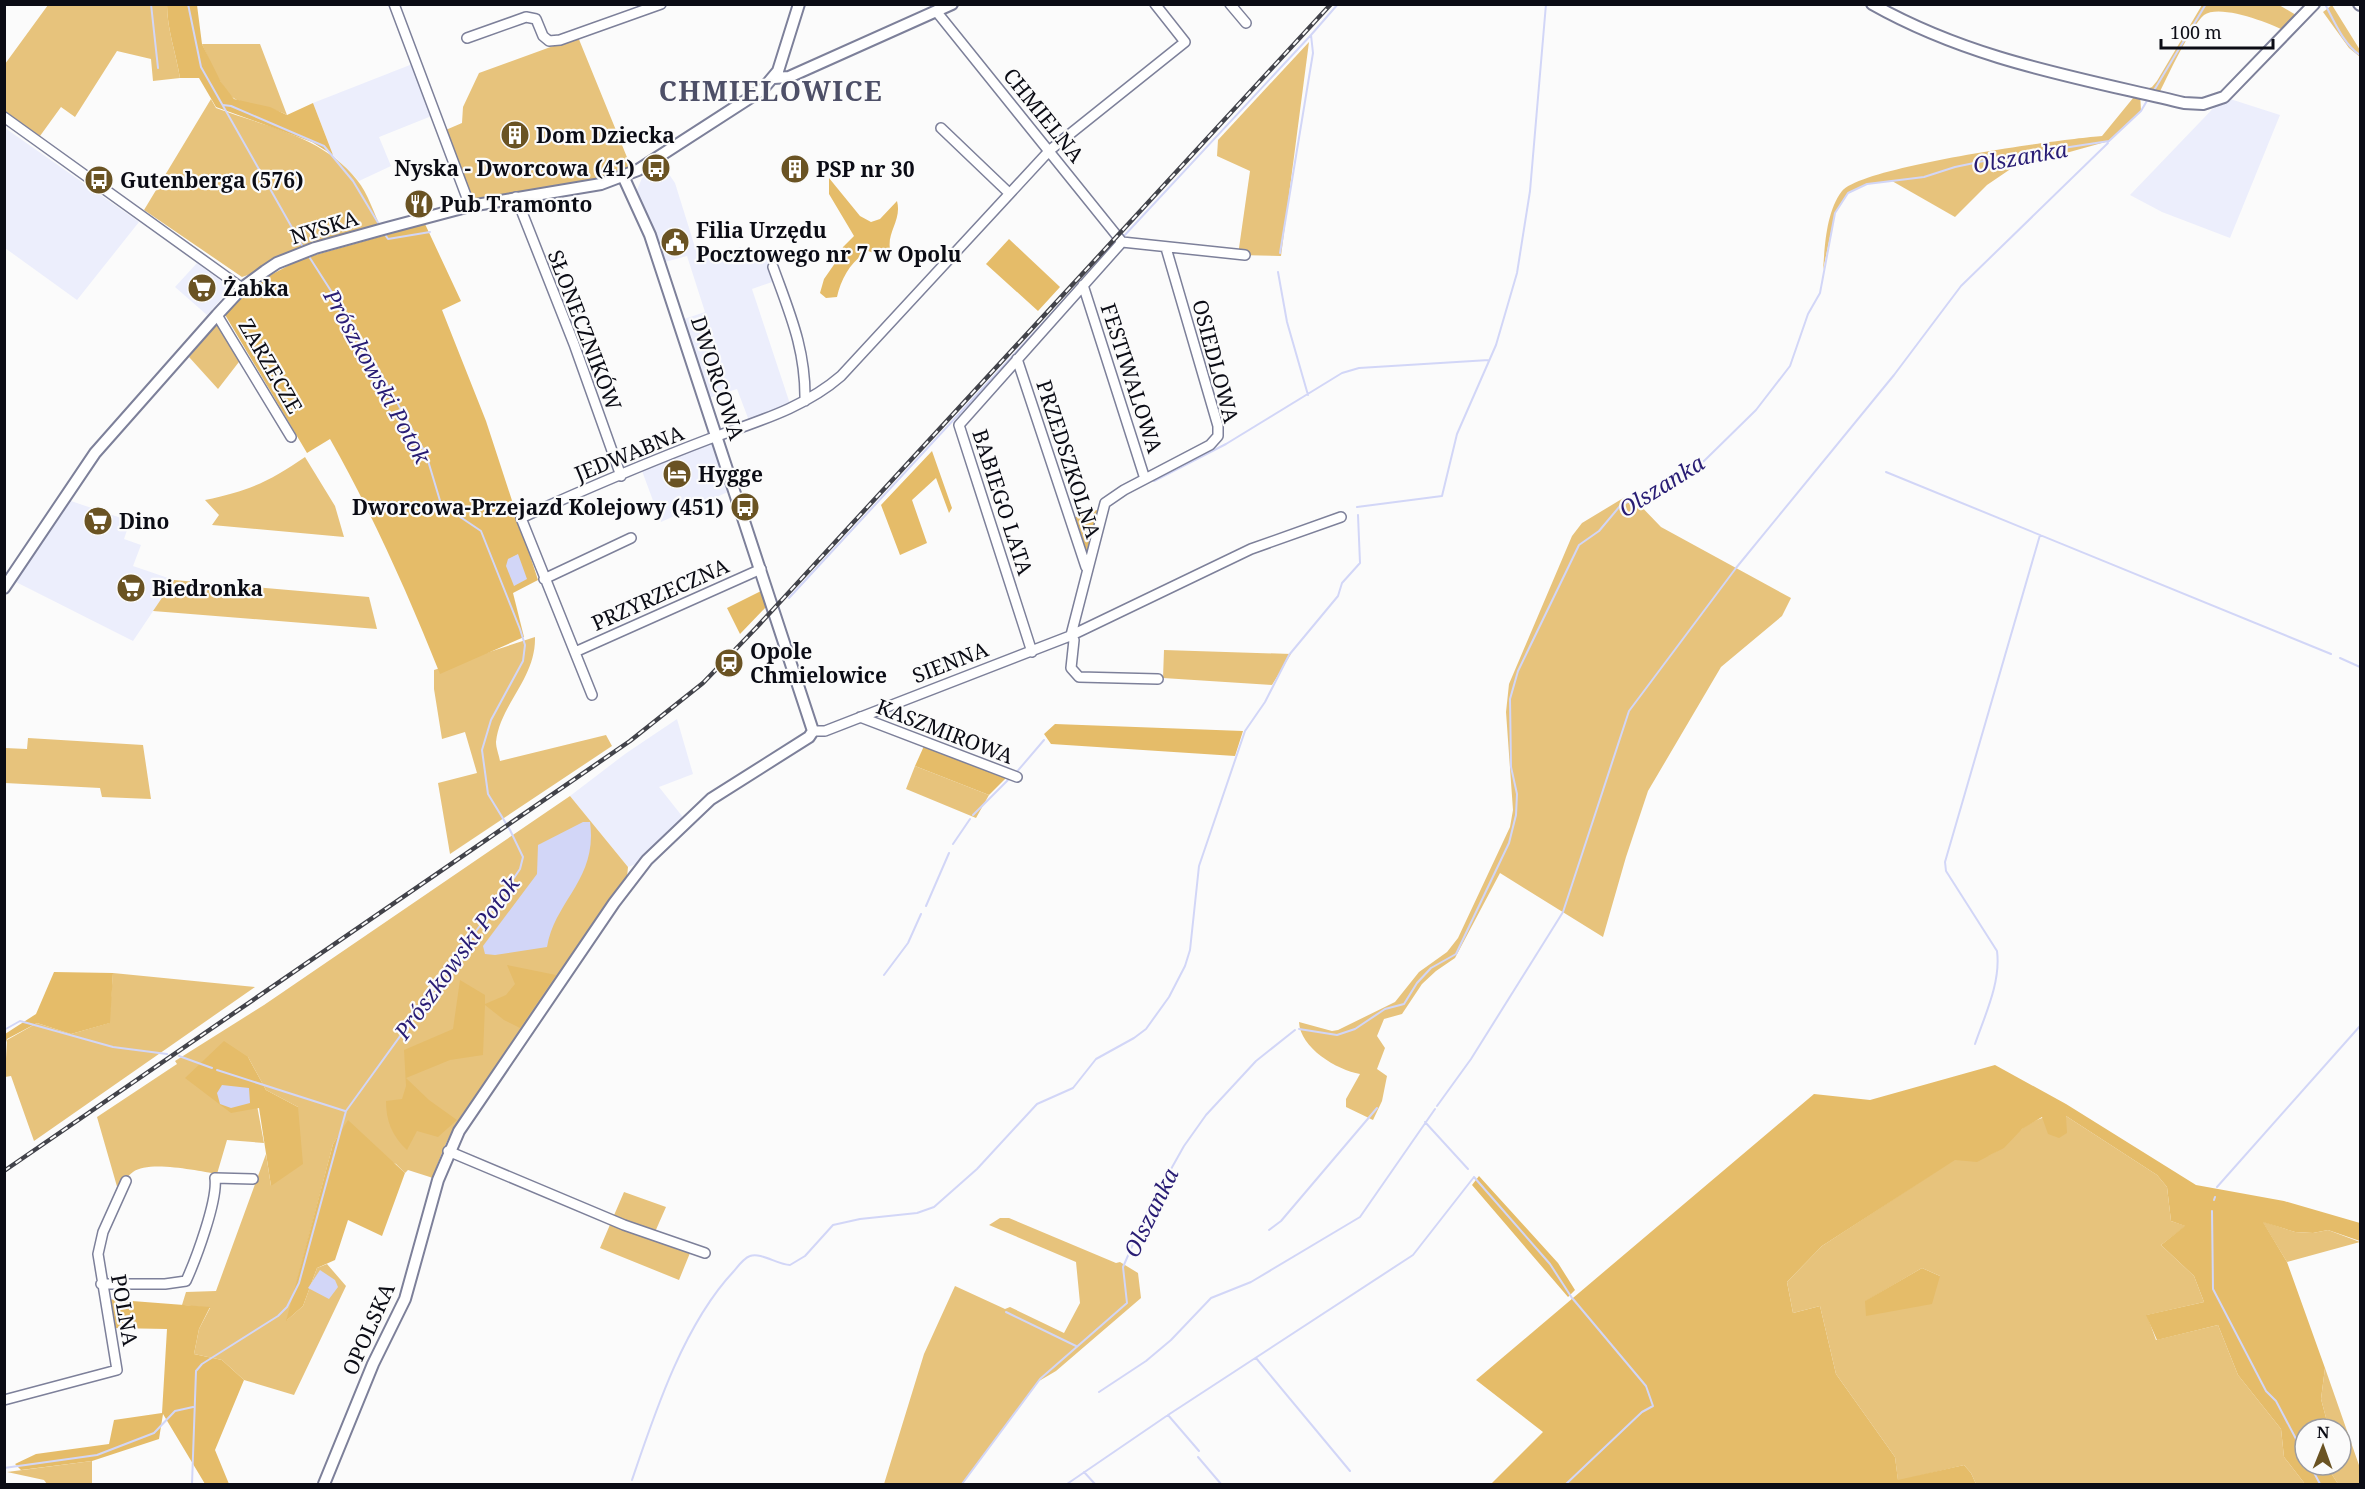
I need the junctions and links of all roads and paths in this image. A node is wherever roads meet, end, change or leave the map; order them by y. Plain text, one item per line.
1 (394, 4) edge
2 (661, 4) edge
3 (799, 4) edge
4 (952, 4) edge
5 (1155, 4) edge
6 (1230, 4) edge
7 (1872, 4) edge
8 (2314, 4) edge
9 (936, 12) junction
10 (1246, 23) dead end
11 (466, 38) dead end
12 (774, 78) junction
13 (4, 117) edge
14 (941, 128) dead end
15 (1050, 150) junction
16 (623, 176) junction
17 (1010, 193) junction
18 (516, 198) junction
19 (470, 206) junction
20 (1122, 242) junction
21 (1166, 248) junction
22 (1245, 255) dead end
23 (773, 267) dead end
24 (1083, 285) junction
25 (242, 288) junction
26 (217, 315) junction
27 (1017, 359) junction
28 (806, 401) junction
29 (291, 437) dead end
30 (717, 437) junction
31 (621, 476) junction
32 (1145, 479) junction
33 (1341, 516) dead end
34 (632, 538) dead end
35 (761, 569) junction
36 (1087, 570) junction
37 (544, 579) junction
38 (5, 585) edge
39 (1071, 635) junction
40 (575, 652) junction
41 (1032, 652) junction
42 (1158, 679) dead end
43 (592, 695) dead end
44 (860, 717) junction
45 (813, 731) junction
46 (1017, 777) dead end
47 (614, 903) joint
48 (448, 1151) junction
49 (253, 1179) dead end
50 (126, 1181) dead end
51 (705, 1253) dead end
52 (101, 1284) junction
53 (4, 1400) edge
54 (324, 1485) edge

1 - 19 street
2 - 11 street
3 - 12 street
4 - 9 street
5 - 15 street, JEDWABNA
6 - 10 street
7 - 8 street
9 - 12 street
9 - 15 street, CHMIELNA
12 - 16 street, NYSKA
13 - 25 street
14 - 17 street
15 - 17 street, JEDWABNA
15 - 20 street, CHMIELNA
16 - 18 street, NYSKA
16 - 30 street, DWORCOWA
17 - 28 street, JEDWABNA
18 - 19 street, NYSKA
18 - 31 street, SŁONECZNIKÓW
19 - 25 street, NYSKA
20 - 21 street
20 - 24 street, BABIEGO LATA
21 - 22 street
21 - 32 street, OSIEDLOWA
23 - 28 street
24 - 27 street, BABIEGO LATA
24 - 32 street, FESTIWALOWA
25 - 26 street, NYSKA
26 - 29 street, ZARZECZE
26 - 38 street, NYSKA
27 - 36 street, PRZEDSZKOLNA
27 - 41 street, BABIEGO LATA
28 - 30 street, JEDWABNA
30 - 31 street, JEDWABNA
30 - 35 street, DWORCOWA
31 - 37 street, JEDWABNA
32 - 36 street, FESTIWALOWA
33 - 39 street, SIENNA
34 - 37 street
35 - 40 street, PRZYRZECZNA
35 - 45 street, DWORCOWA
36 - 39 street, FESTIWALOWA
37 - 40 street
39 - 41 street, SIENNA
39 - 42 street, FESTIWALOWA
40 - 43 street
41 - 44 street, SIENNA
44 - 45 street, SIENNA
44 - 46 street, KASZMIROWA
45 - 47 street, SIENNA
47 - 48 street, OPOLSKA
48 - 51 street
48 - 54 street, OPOLSKA
49 - 52 street
50 - 52 street, POLNA
52 - 53 street, POLNA

